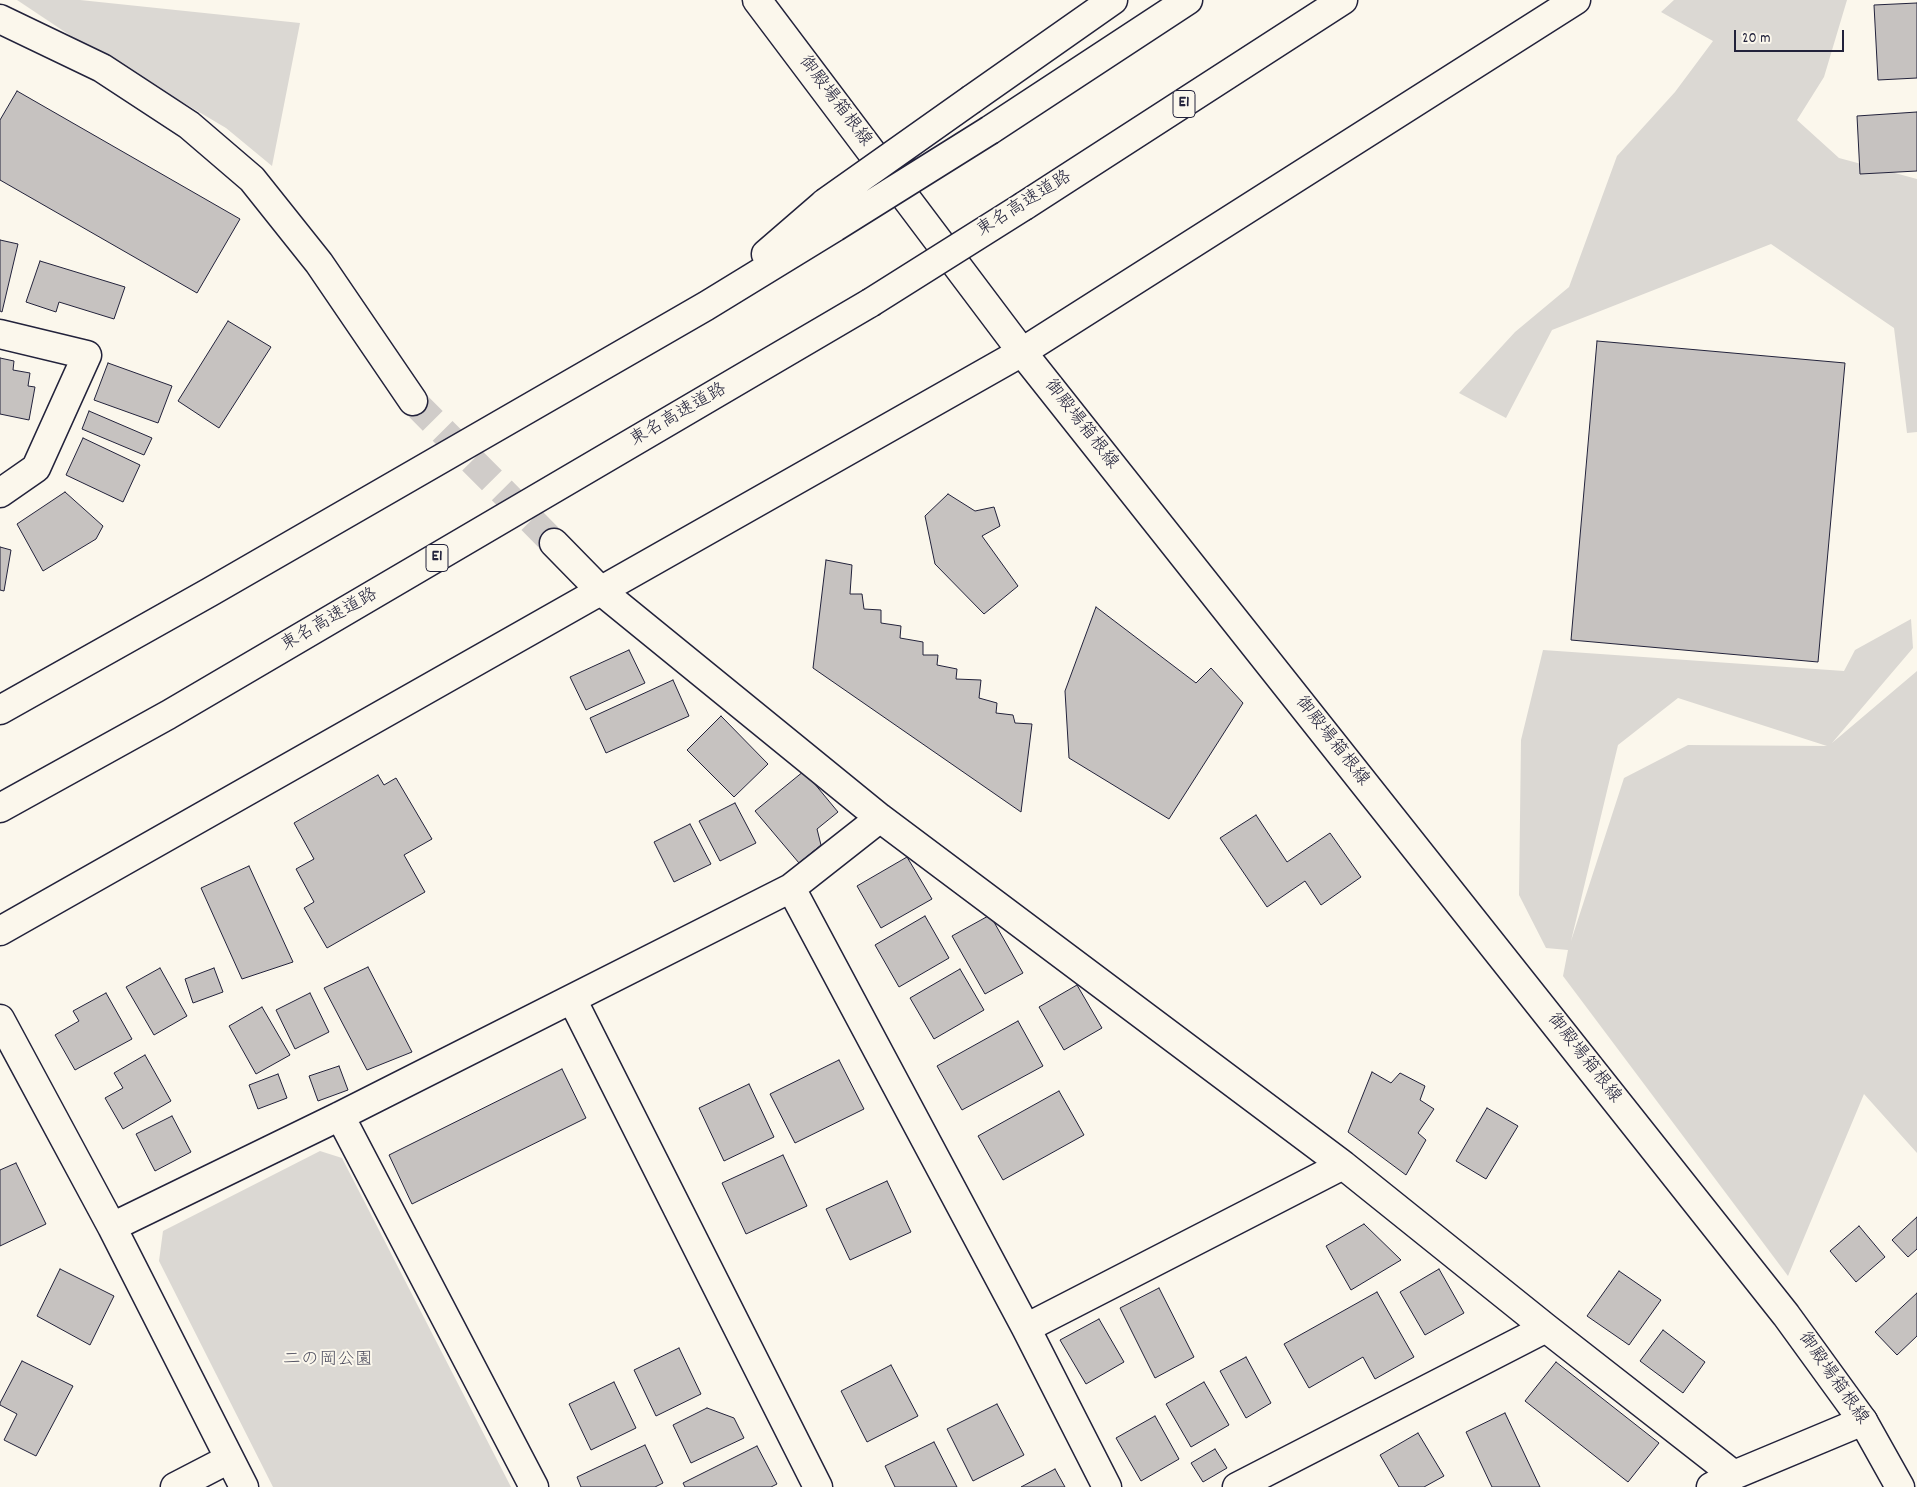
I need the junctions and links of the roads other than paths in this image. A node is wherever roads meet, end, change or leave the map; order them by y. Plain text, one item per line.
1 (757, 0) edge
2 (1113, 0) edge
3 (1188, 0) edge
4 (1343, 0) edge
5 (1576, 0) edge
6 (0, 19) edge
7 (830, 215) junction
8 (0, 334) edge
9 (1022, 352) junction
10 (413, 401) tunnel mouth
11 (0, 493) edge
12 (554, 544) tunnel mouth
13 (600, 590) junction
14 (0, 710) edge
15 (0, 808) edge
16 (880, 818) junction
17 (791, 888) junction
18 (0, 931) edge
19 (572, 999) junction
20 (0, 1019) edge
21 (340, 1116) junction
22 (1343, 1165) junction
23 (112, 1227) junction
24 (1026, 1328) junction
25 (1546, 1328) junction
26 (1863, 1421) junction
27 (229, 1459) junction
28 (1734, 1475) junction
29 (175, 1487) edge
30 (244, 1487) edge
31 (534, 1487) edge
32 (818, 1487) edge
33 (1107, 1487) edge
34 (1237, 1487) edge
35 (1711, 1487) edge
36 (1900, 1487) edge

1 - 9 main road, 御殿場箱根線
2 - 7 main road, bridge
3 - 7 main road, bridge
4 - 15 main road, 東名高速道路 / E1, bridge
5 - 9 main road
6 - 10 main road
7 - 14 main road
8 - 11 main road
9 - 13 main road
9 - 26 main road, 御殿場箱根線
12 - 13 main road
13 - 16 main road
13 - 18 main road
16 - 17 main road
16 - 22 main road
17 - 19 main road
17 - 24 main road
19 - 21 main road
19 - 32 main road
20 - 23 main road
21 - 23 main road
21 - 31 main road
22 - 24 main road
22 - 25 main road
23 - 27 main road
24 - 33 main road
25 - 28 main road
25 - 34 main road
26 - 28 main road
26 - 36 main road, 御殿場箱根線
27 - 29 main road
27 - 30 main road
28 - 35 main road

